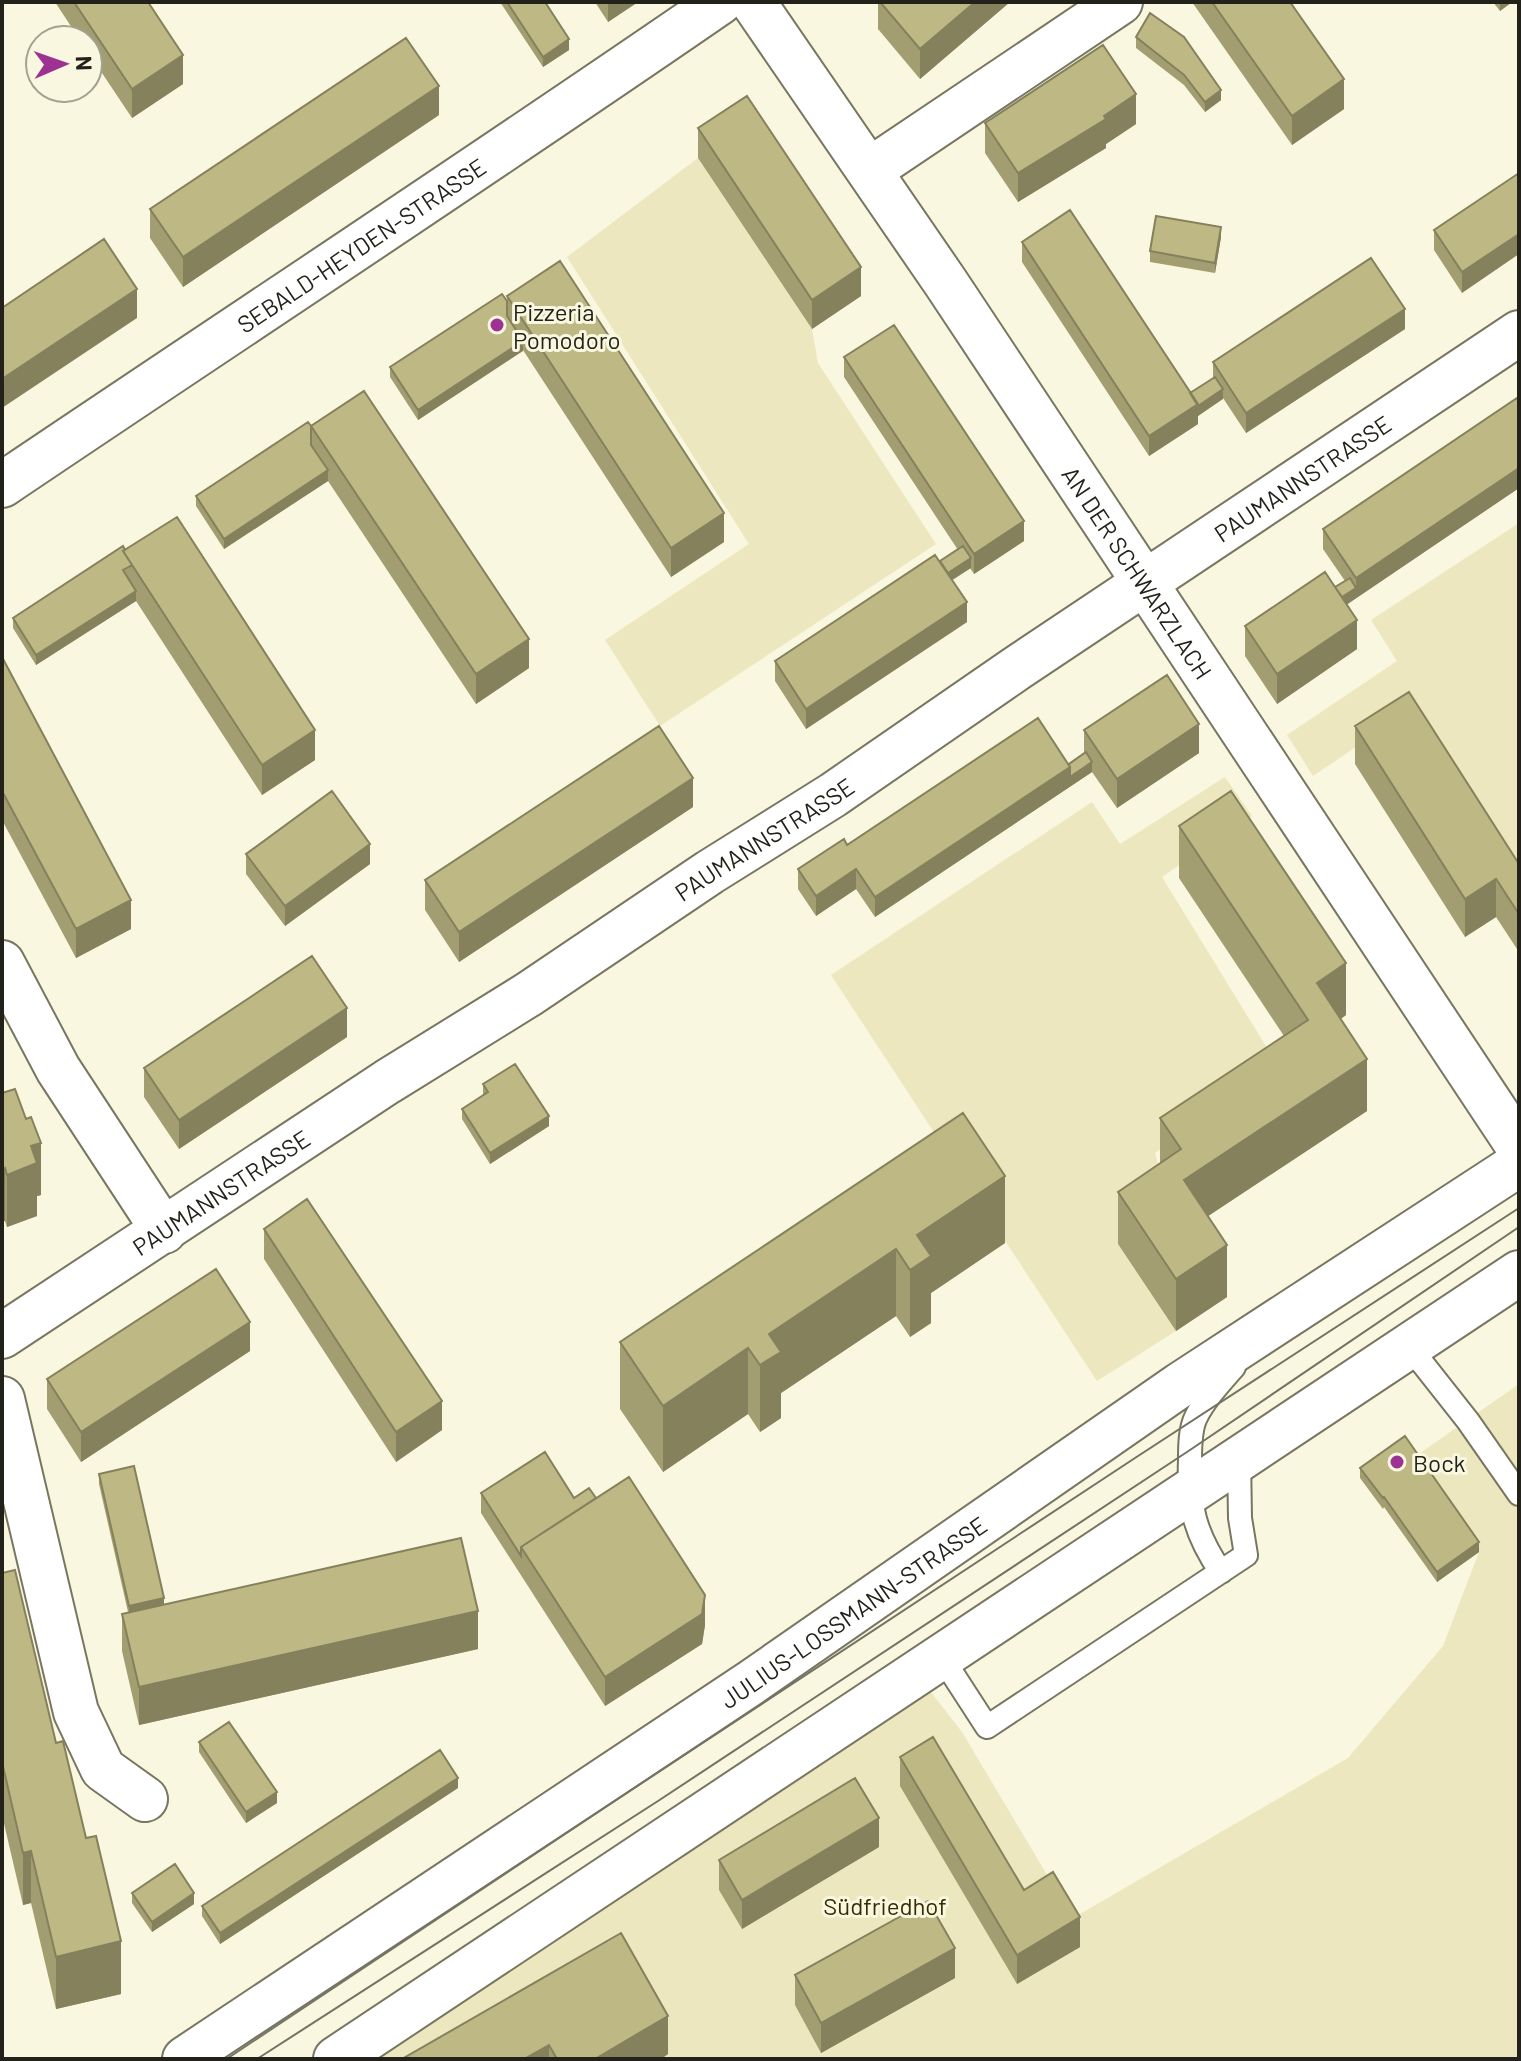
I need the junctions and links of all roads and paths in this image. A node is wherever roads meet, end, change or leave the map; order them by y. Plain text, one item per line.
1 (720, 2) edge
2 (753, 2) edge
3 (1120, 2) edge
4 (870, 170) junction
5 (1519, 333) edge
6 (2, 485) edge
7 (1146, 583) junction
8 (2, 963) edge
9 (1519, 1147) edge
10 (1519, 1164) edge
11 (164, 1231) junction
12 (1519, 1273) edge
13 (1269, 1327) junction
14 (2, 1336) edge
15 (1408, 1345) junction
16 (2, 1399) edge
17 (1239, 1458) junction
18 (1189, 1492) junction
19 (1519, 1494) edge
20 (1221, 1572) junction
21 (941, 1656) junction
22 (145, 1799) dead end
23 (185, 2059) edge
24 (336, 2059) edge

1 - 6 street, SEBALD-HEYDEN-STRASSE
2 - 4 street, AN DER SCHWARZLACH
3 - 4 street
4 - 7 street, AN DER SCHWARZLACH
5 - 7 street, PAUMANNSTRASSE
7 - 9 street, AN DER SCHWARZLACH
7 - 11 street, PAUMANNSTRASSE
8 - 11 street
10 - 13 street, JULIUS-LOSSMANN-STRASSE
11 - 14 street, PAUMANNSTRASSE
12 - 15 street
13 - 18 lane
13 - 23 street, JULIUS-LOSSMANN-STRASSE
15 - 17 street
15 - 19 lane
16 - 22 street
17 - 18 street
17 - 20 lane
18 - 20 lane
18 - 21 street
20 - 21 lane
21 - 24 street

